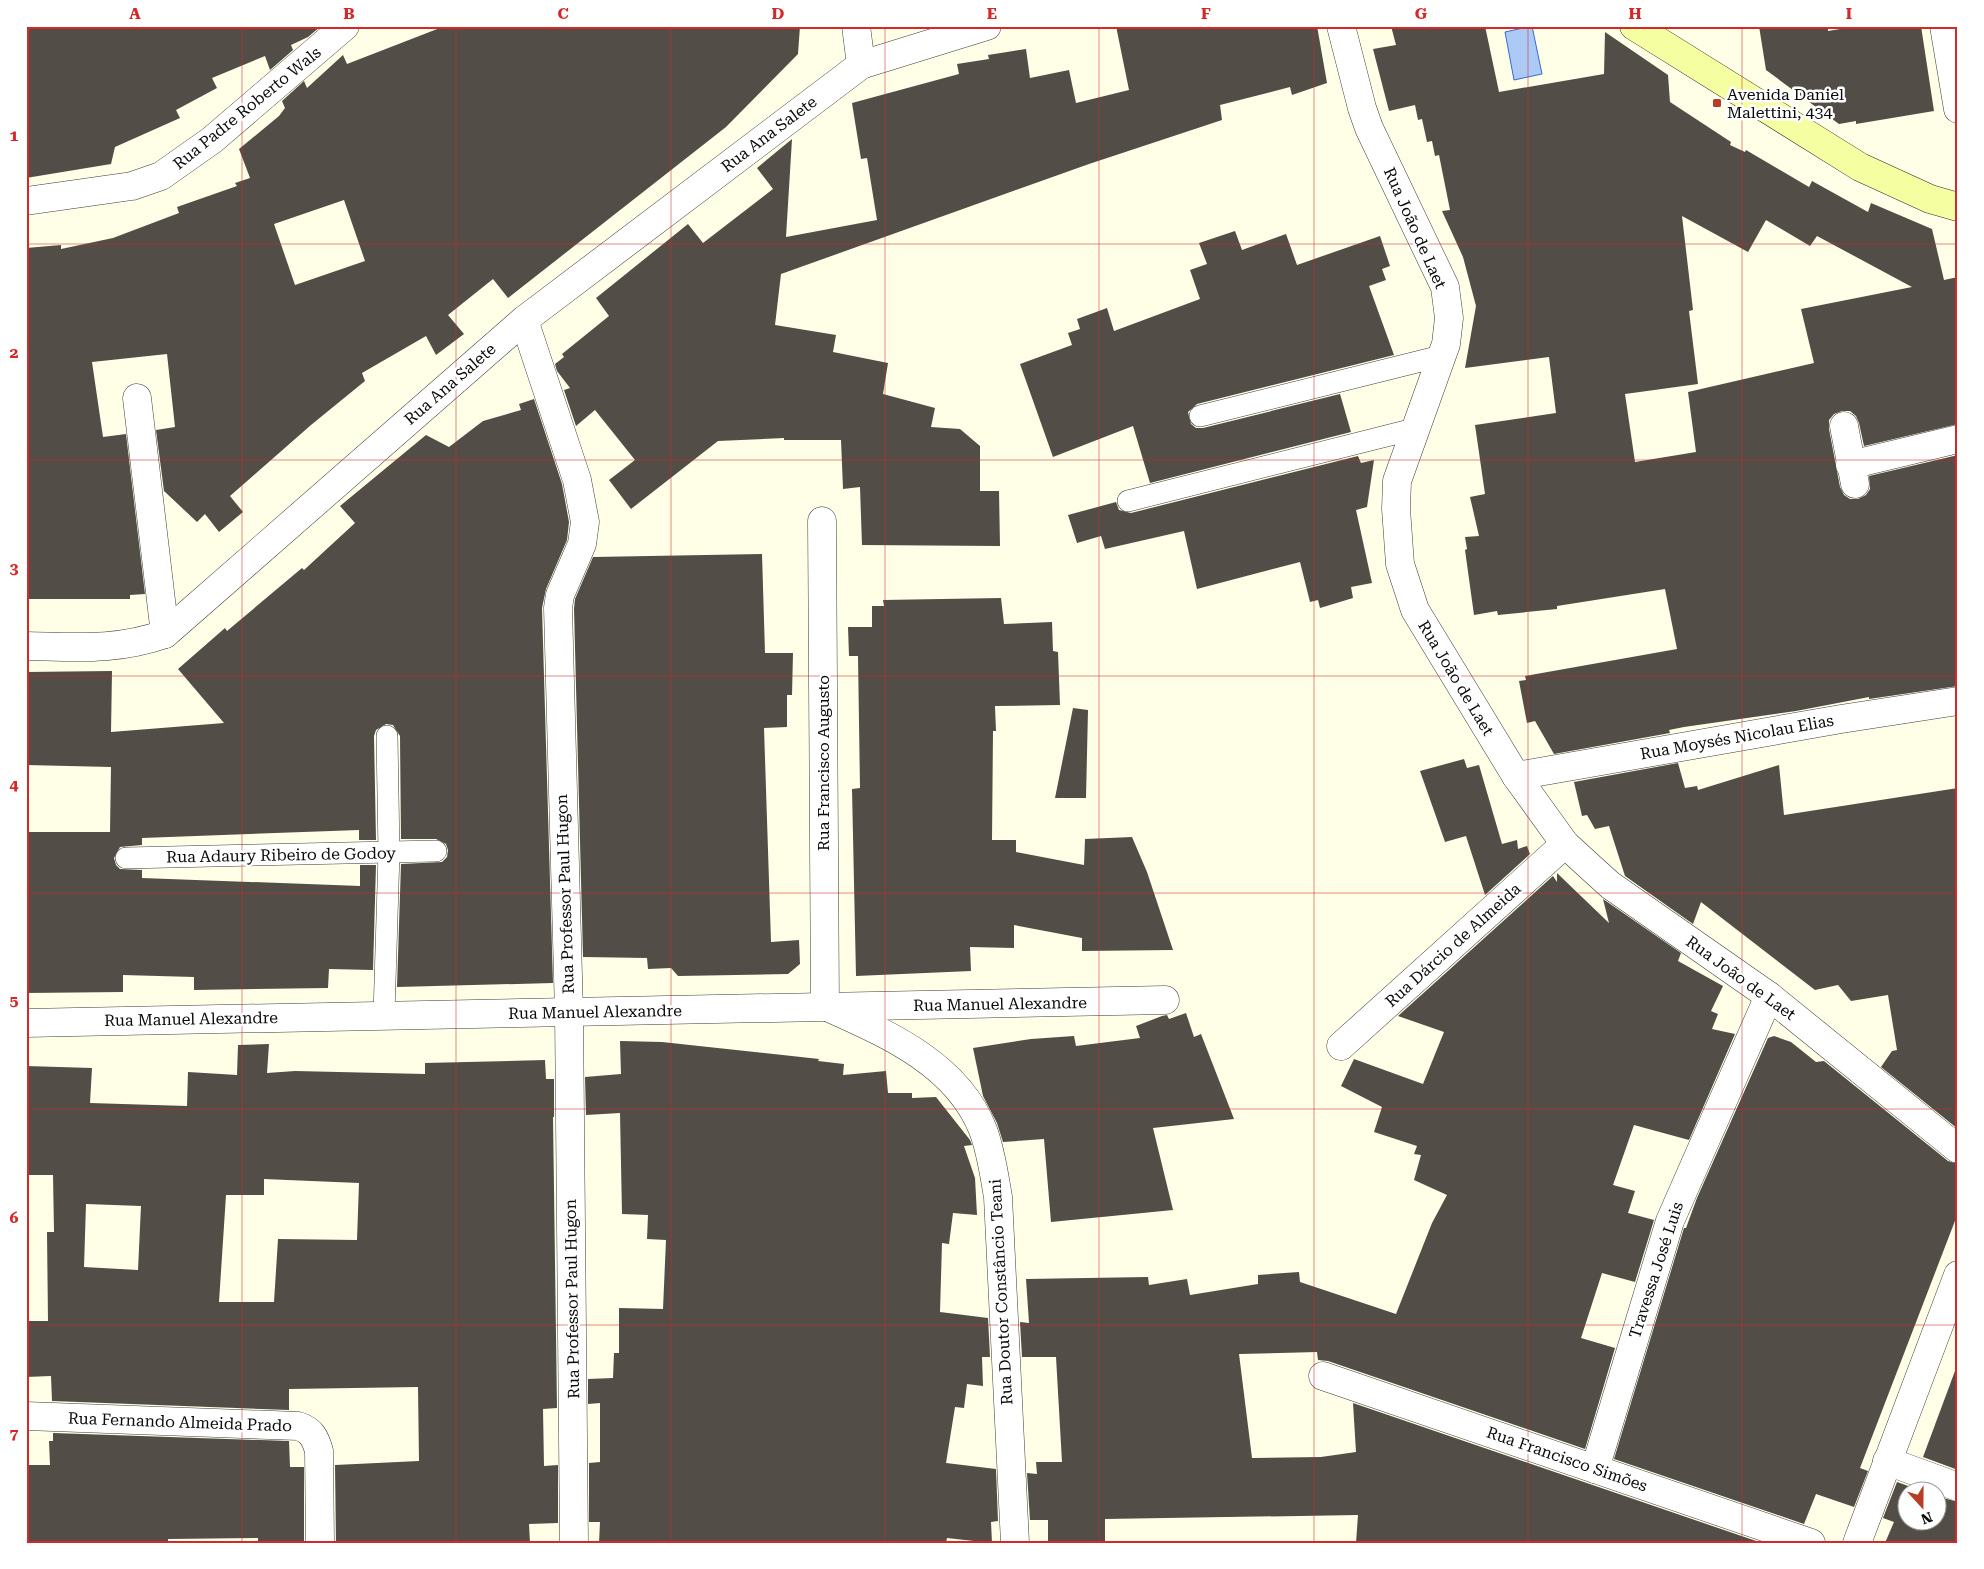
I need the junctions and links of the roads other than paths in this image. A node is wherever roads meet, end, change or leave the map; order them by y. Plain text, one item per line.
1 (345, 26) edge
2 (856, 26) edge
3 (987, 26) edge
4 (1341, 26) edge
5 (1634, 26) edge
6 (1944, 26) edge
7 (861, 65) junction
8 (1958, 109) edge
9 (26, 201) edge
10 (1958, 206) edge
11 (524, 320) junction
12 (1441, 356) junction
13 (137, 398) dead end
14 (1200, 416) dead end
15 (1844, 426) dead end
16 (1414, 429) junction
17 (1958, 439) edge
18 (1128, 500) dead end
19 (822, 521) dead end
20 (165, 634) junction
21 (26, 646) edge
22 (1958, 701) edge
23 (388, 736) dead end
24 (1516, 776) junction
25 (1565, 844) junction
26 (436, 851) dead end
27 (389, 853) junction
28 (126, 858) dead end
29 (1769, 996) junction
30 (1165, 1000) dead end
31 (825, 1006) junction
32 (569, 1013) junction
33 (384, 1014) junction
34 (26, 1023) edge
35 (1342, 1046) dead end
36 (1958, 1149) edge
37 (1958, 1275) edge
38 (1323, 1376) dead end
39 (26, 1416) edge
40 (1887, 1461) junction
41 (1595, 1469) junction
42 (1958, 1487) edge
43 (320, 1543) edge
44 (574, 1543) edge
45 (1015, 1543) edge
46 (1811, 1543) edge
47 (1857, 1543) edge

1 - 9 street, Rua Padre Roberto Wals
2 - 7 street
3 - 7 street
4 - 12 street, Rua João de Laet
5 - 10 street
6 - 8 street
7 - 11 street, Rua Ana Salete
11 - 20 street, Rua Ana Salete
11 - 32 street, Rua Professor Paul Hugon
12 - 14 lane
12 - 16 street, Rua João de Laet
13 - 20 street
15 - 17 street
16 - 18 lane
16 - 24 street, Rua João de Laet
19 - 31 street, Rua Francisco Augusto
20 - 21 street, Rua Ana Salete
22 - 24 street, Rua Moysés Nicolau Elias
23 - 27 lane
24 - 25 street, Rua João de Laet
25 - 29 street, Rua João de Laet
25 - 35 street, Rua Dárcio de Almeida
26 - 27 lane, Rua Adaury Ribeiro de Godoy
27 - 28 lane, Rua Adaury Ribeiro de Godoy
27 - 33 lane
29 - 36 street, Rua João de Laet
29 - 41 street, Travessa José Luis
30 - 31 street, Rua Manuel Alexandre
31 - 32 street, Rua Manuel Alexandre
31 - 45 street, Rua Doutor Constâncio Teani
32 - 33 street, Rua Manuel Alexandre
32 - 44 street, Rua Professor Paul Hugon
33 - 34 street, Rua Manuel Alexandre
37 - 40 street
38 - 41 street, Rua Francisco Simões
39 - 43 street, Rua Fernando Almeida Prado
40 - 42 street
40 - 47 street
41 - 46 street, Rua Francisco Simões

